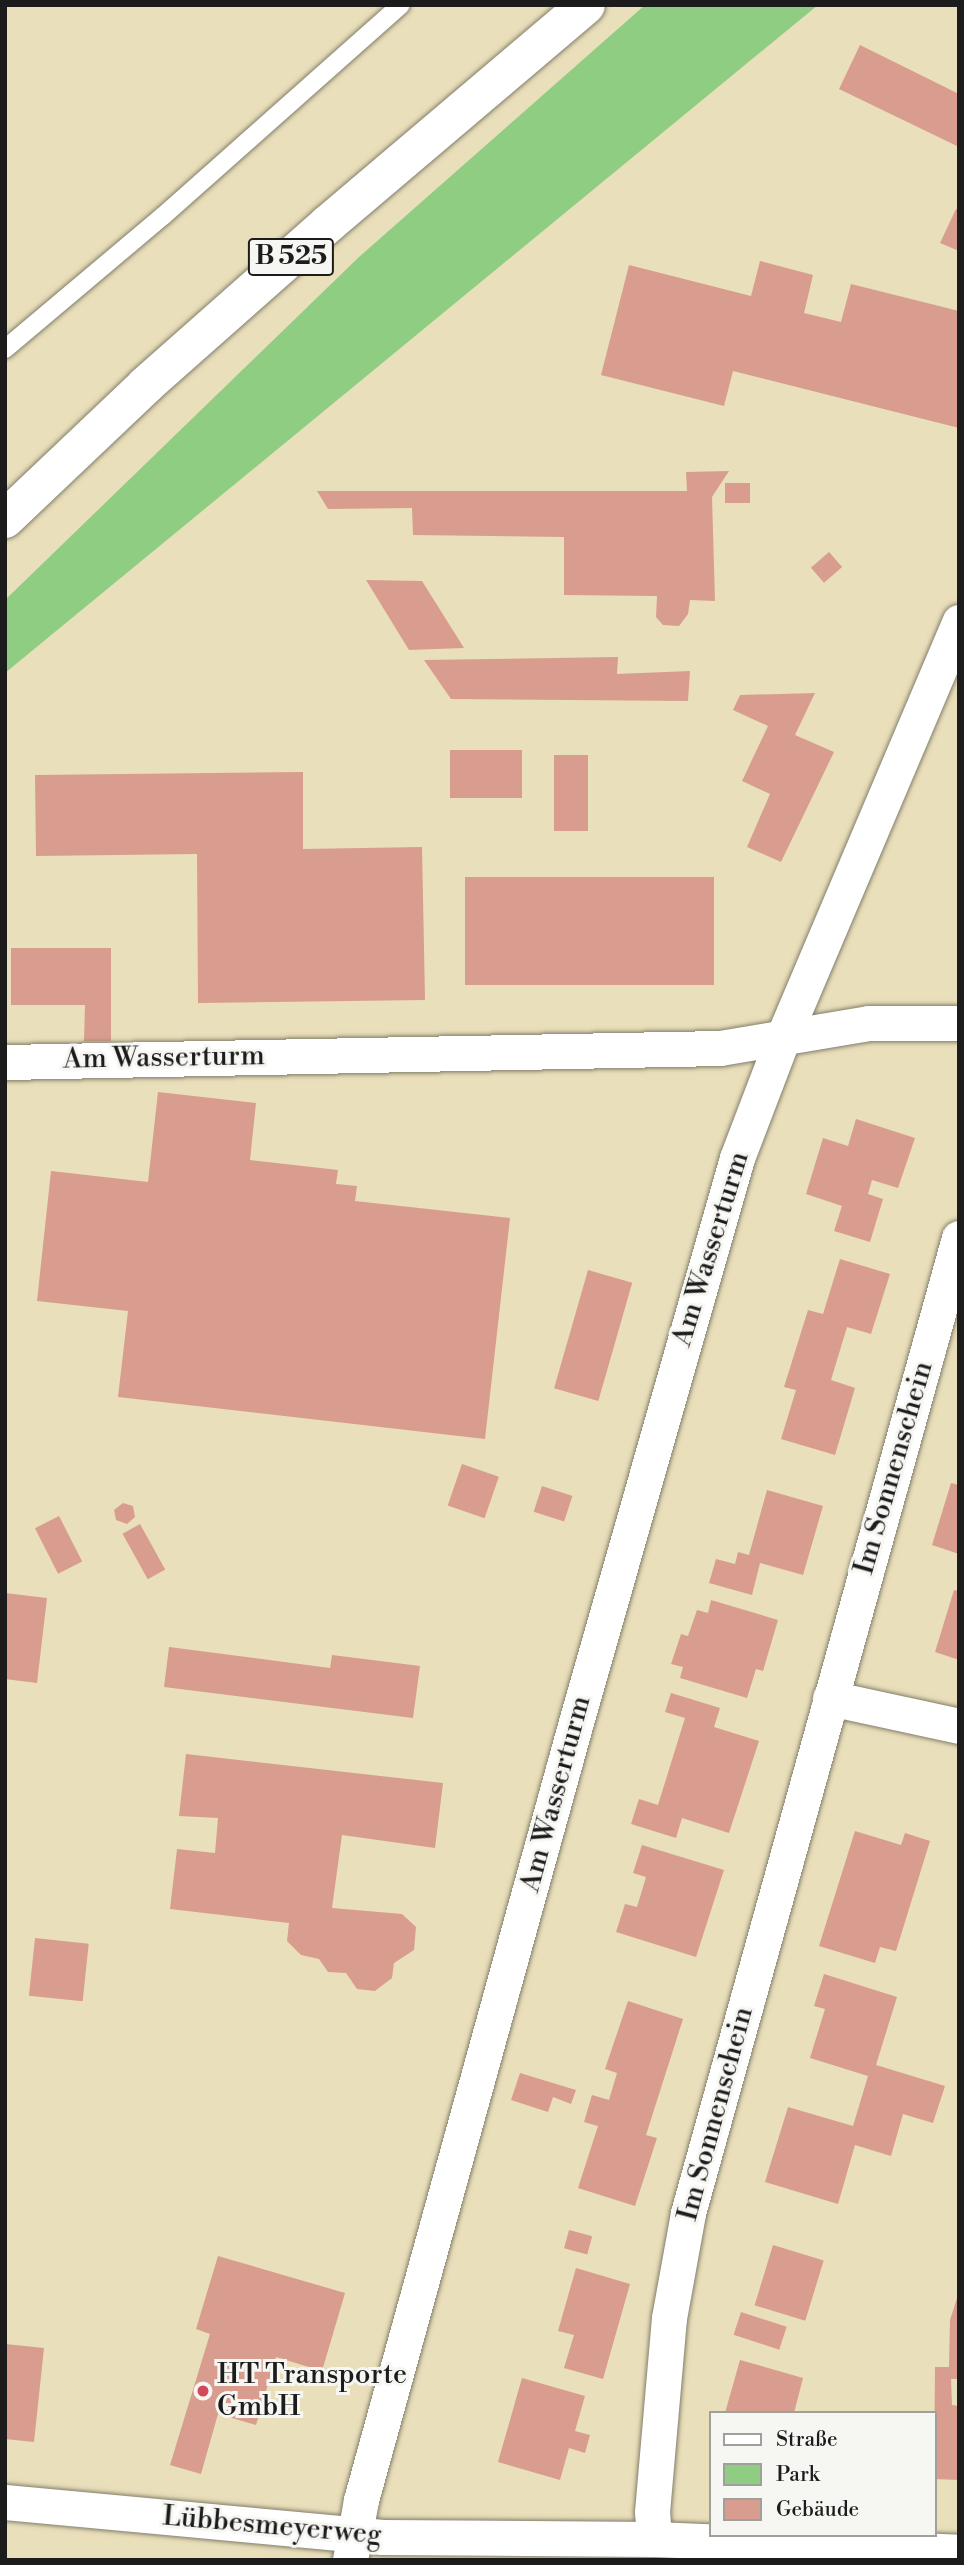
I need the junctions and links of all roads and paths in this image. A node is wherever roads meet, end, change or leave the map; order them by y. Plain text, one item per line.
1 (401, 5) edge
2 (586, 5) edge
3 (5, 349) edge
4 (5, 519) edge
5 (959, 622) edge
6 (959, 1023) edge
7 (784, 1035) junction
8 (5, 1062) edge
9 (959, 1238) edge
10 (830, 1698) junction
11 (959, 1726) edge
12 (5, 2502) edge
13 (654, 2539) junction
14 (352, 2547) edge
15 (959, 2552) edge

1 - 3 lane
2 - 4 main road, B 525
5 - 7 street, Am Wasserturm
6 - 7 street
7 - 8 street, Am Wasserturm
7 - 14 street, Am Wasserturm
9 - 10 street, Im Sonnenschein
10 - 11 street
10 - 13 street, Im Sonnenschein
12 - 14 street, Lübbesmeyerweg
13 - 14 street, Lübbesmeyerweg
13 - 15 street, Lübbesmeyerweg

